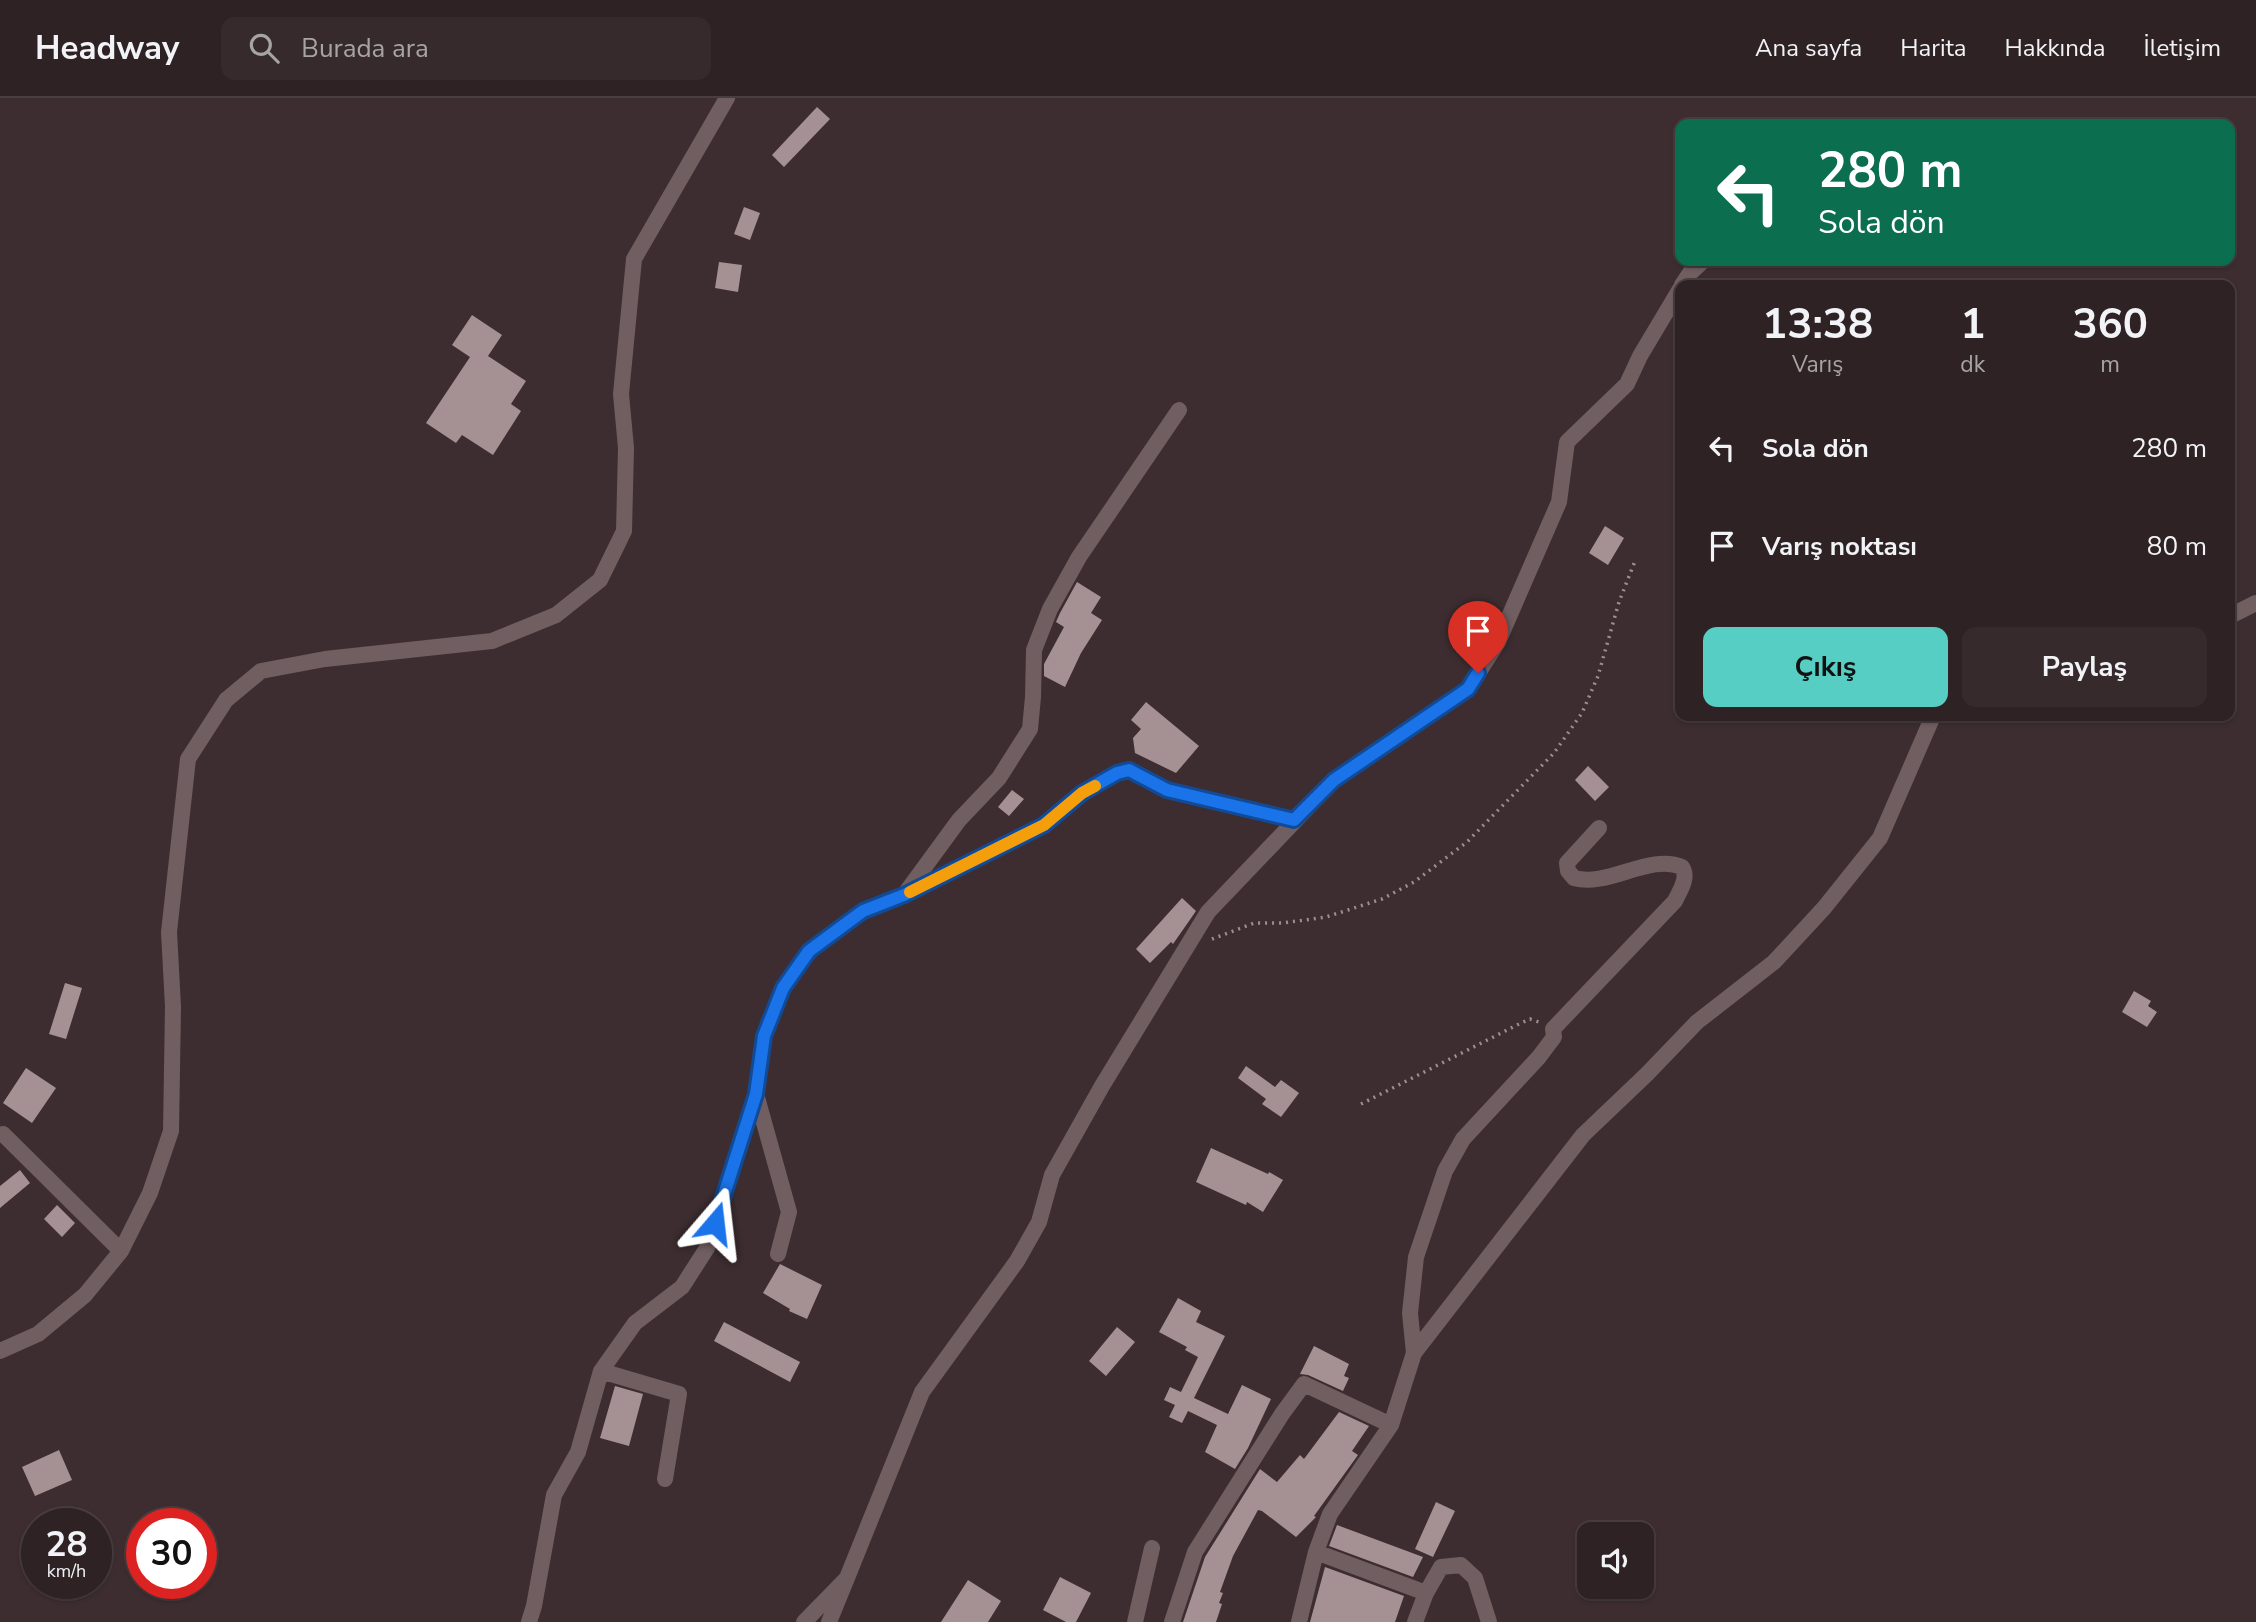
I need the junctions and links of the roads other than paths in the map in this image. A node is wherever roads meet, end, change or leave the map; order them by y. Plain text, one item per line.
1 (727, 98) edge
2 (1697, 266) edge
3 (1685, 280) edge
4 (1675, 297) edge
5 (1179, 410) dead end
6 (2256, 603) edge
7 (2235, 613) edge
8 (1931, 721) edge
9 (1294, 820) junction
10 (1599, 828) dead end
11 (904, 895) junction
12 (756, 1094) junction
13 (3, 1134) dead end
14 (121, 1251) junction
15 (778, 1254) dead end
16 (0, 1351) edge
17 (1414, 1353) junction
18 (601, 1371) junction
19 (1391, 1425) junction
20 (665, 1479) dead end
21 (1152, 1548) dead end
22 (1316, 1552) junction
23 (847, 1578) junction
24 (1426, 1593) junction
25 (529, 1622) edge
26 (804, 1622) edge
27 (829, 1622) edge
28 (1135, 1622) edge
29 (1172, 1622) edge
30 (1299, 1622) edge
31 (1415, 1622) edge
32 (1489, 1622) edge

1 - 14 street
2 - 3 street
4 - 9 street
5 - 11 street
6 - 7 street
8 - 17 street
9 - 11 street
9 - 23 street
10 - 17 street
11 - 12 street
12 - 15 street
12 - 18 street
13 - 14 street
14 - 16 street
17 - 19 street
18 - 20 street
18 - 25 street
19 - 22 street
19 - 29 street
21 - 28 street
22 - 24 street
22 - 30 street
23 - 26 street
23 - 27 street
24 - 31 street
24 - 32 street

